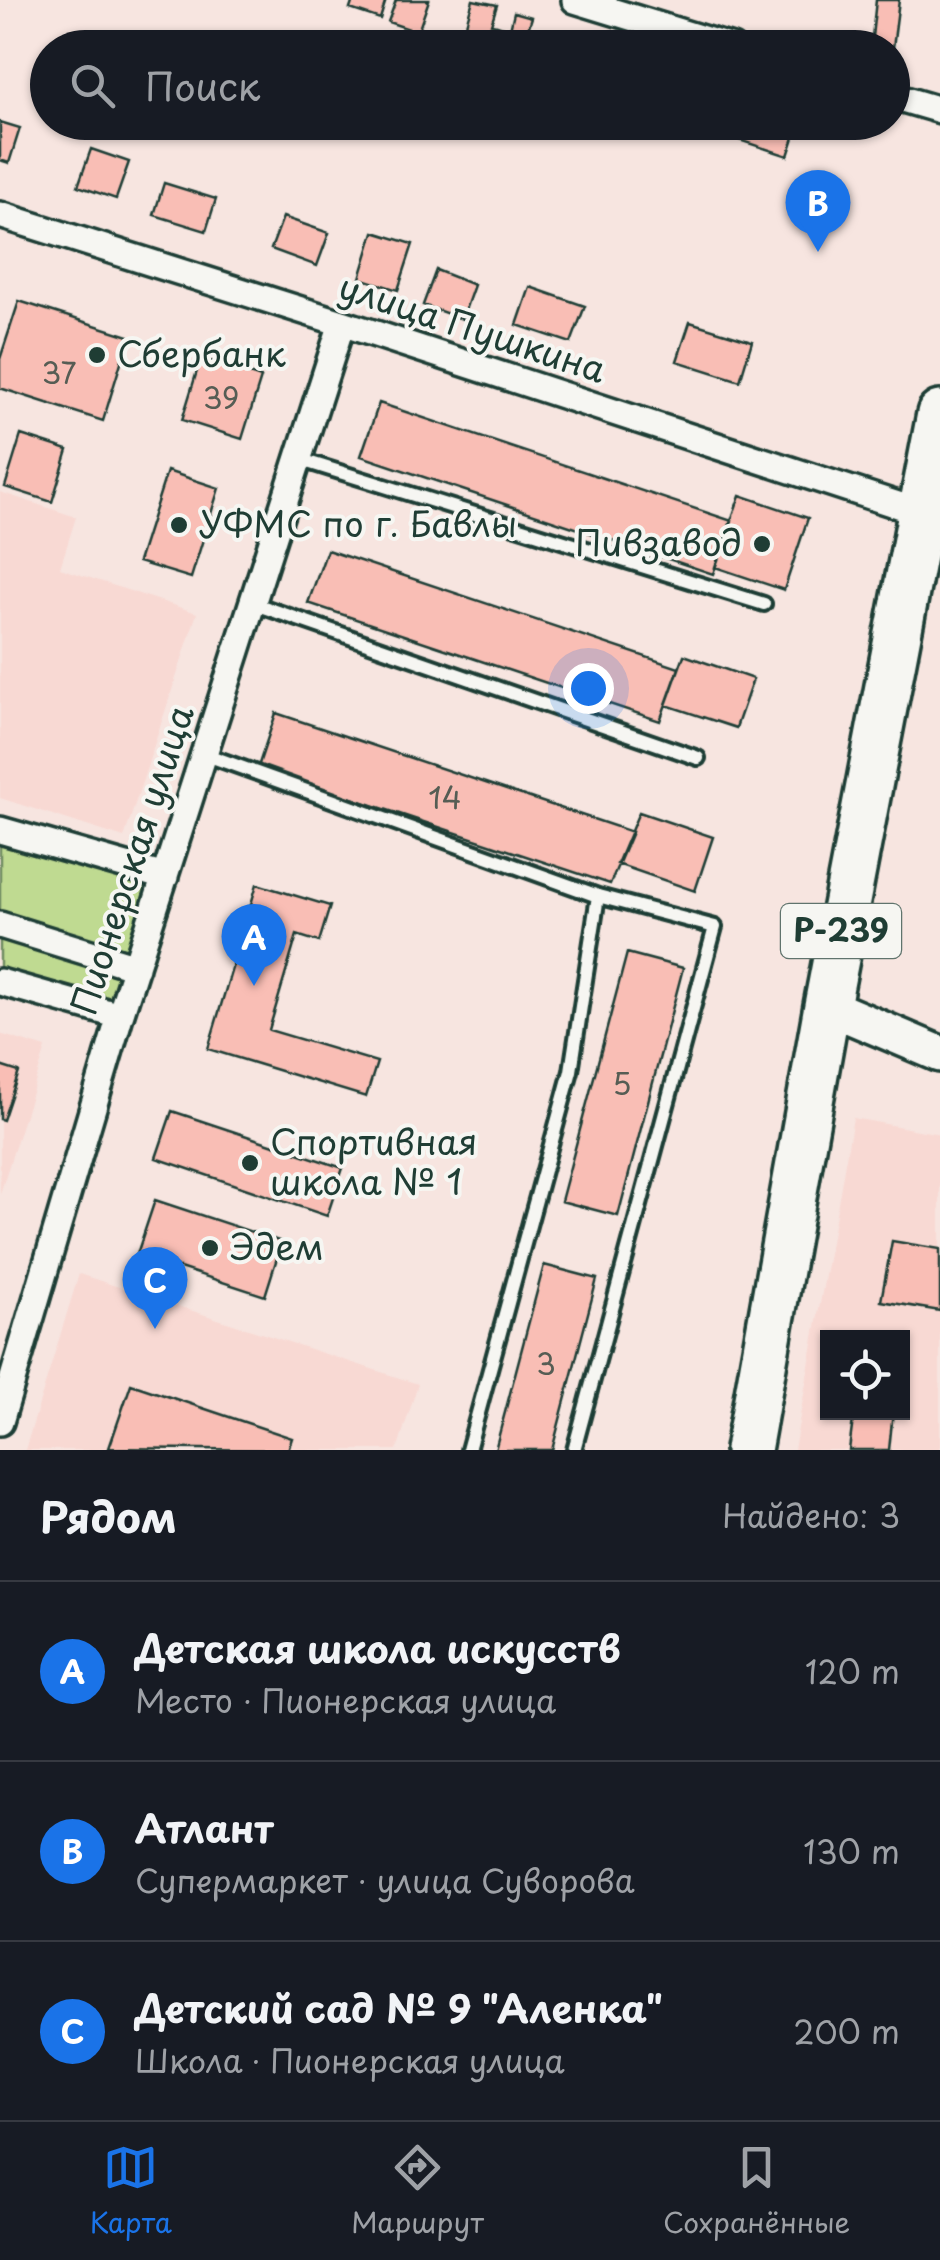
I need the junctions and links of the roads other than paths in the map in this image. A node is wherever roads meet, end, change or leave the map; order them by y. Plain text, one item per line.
1 (575, 0) edge
2 (673, 30) edge
3 (910, 101) edge
4 (940, 110) edge
5 (0, 215) edge
6 (342, 323) junction
7 (940, 414) edge
8 (298, 458) junction
9 (931, 512) edge
10 (252, 603) junction
11 (764, 604) dead end
12 (204, 754) junction
13 (698, 758) dead end
14 (0, 830) edge
15 (164, 877) junction
16 (598, 896) junction
17 (0, 925) edge
18 (136, 967) junction
19 (0, 982) edge
20 (827, 1006) junction
21 (120, 1016) junction
22 (940, 1054) edge
23 (0, 1422) edge
24 (468, 1450) edge
25 (574, 1450) edge
26 (748, 1450) edge

1 - 2 street
3 - 4 street
5 - 6 street, улица Пушкина
6 - 8 street, Пионерская улица
6 - 9 street, улица Пушкина
7 - 9 highway, Р-239
8 - 10 street, Пионерская улица
8 - 11 lane
9 - 20 highway, Р-239
10 - 12 street, Пионерская улица
10 - 13 lane
12 - 15 street, Пионерская улица
12 - 16 lane
14 - 15 street
15 - 18 street, Пионерская улица
16 - 24 lane
16 - 25 lane
17 - 18 street
18 - 21 street, Пионерская улица
19 - 21 street
20 - 22 street
20 - 26 highway, Р-239
21 - 23 street, Пионерская улица

